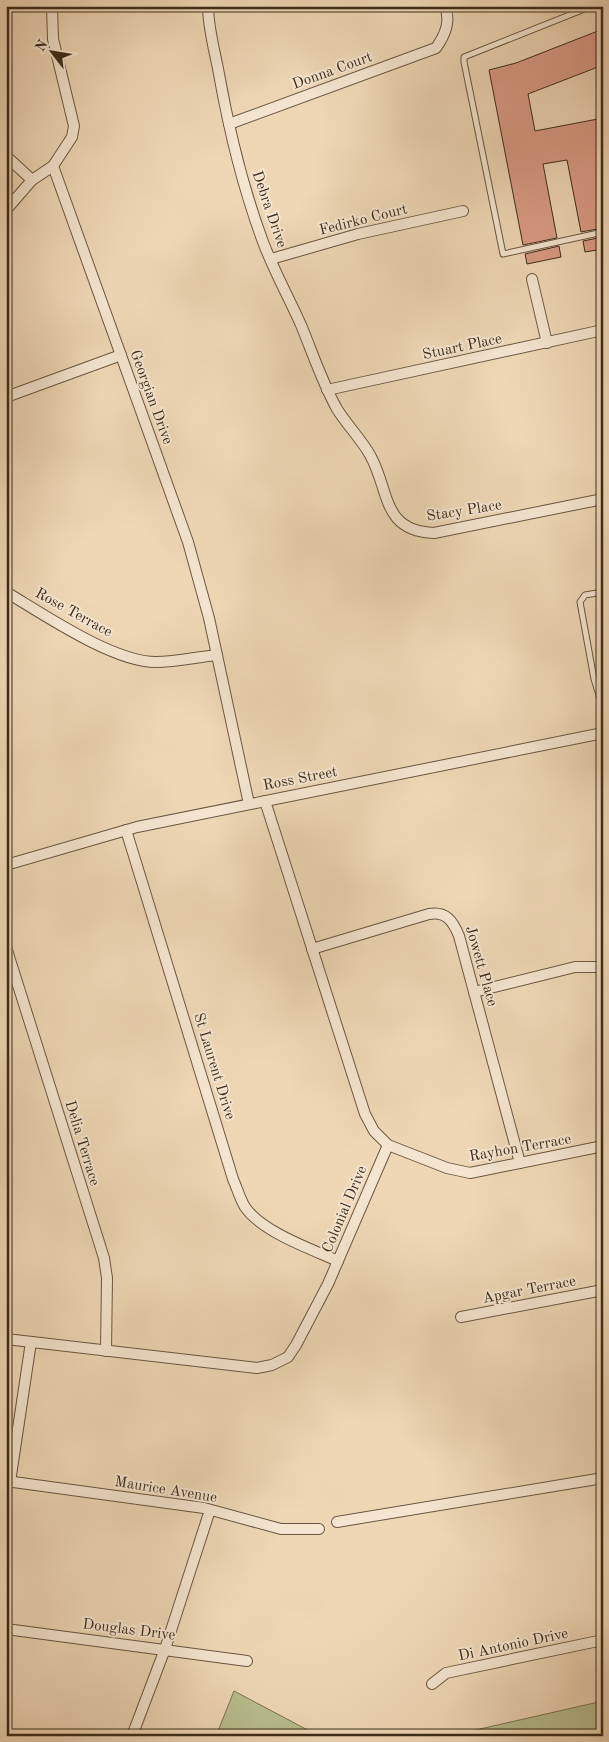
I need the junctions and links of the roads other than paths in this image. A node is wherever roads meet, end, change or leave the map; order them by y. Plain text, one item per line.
1 (52, 6) edge
2 (208, 6) edge
3 (445, 6) edge
4 (592, 6) edge
5 (229, 124) junction
6 (6, 156) edge
7 (53, 166) junction
8 (32, 180) junction
9 (6, 210) edge
10 (463, 211) dead end
11 (603, 232) edge
12 (271, 259) junction
13 (532, 279) dead end
14 (603, 330) edge
15 (546, 344) junction
16 (121, 355) junction
17 (327, 390) junction
18 (6, 397) edge
19 (338, 411) joint
20 (603, 499) edge
21 (6, 592) edge
22 (603, 592) edge
23 (217, 655) junction
24 (603, 708) edge
25 (603, 733) edge
26 (265, 801) junction
27 (249, 804) junction
28 (126, 830) junction
29 (6, 865) edge
30 (6, 947) edge
31 (312, 949) junction
32 (603, 967) edge
33 (474, 992) junction
34 (388, 1145) junction
35 (603, 1146) edge
36 (520, 1163) junction
37 (338, 1261) junction
38 (603, 1290) edge
39 (461, 1317) dead end
40 (6, 1339) edge
41 (31, 1342) junction
42 (106, 1351) junction
43 (603, 1478) edge
44 (8, 1482) edge
45 (210, 1510) junction
46 (337, 1522) dead end
47 (319, 1529) dead end
48 (6, 1629) edge
49 (603, 1640) edge
50 (165, 1649) junction
51 (247, 1661) dead end
52 (432, 1684) dead end
53 (132, 1736) edge

1 - 7 street
2 - 5 street, Debra Drive
3 - 5 street, Donna Court
4 - 11 lane
5 - 12 street, Debra Drive
6 - 8 street
7 - 8 street
7 - 16 street, Georgian Drive
8 - 9 street
10 - 12 street, Fedirko Court
12 - 17 street, Debra Drive
13 - 15 street
14 - 15 street, Stuart Place
15 - 17 street, Stuart Place
16 - 18 street
16 - 23 street, Georgian Drive
17 - 19 street, Debra Drive
19 - 20 street, Stacy Place
21 - 23 street, Rose Terrace
22 - 24 lane
23 - 27 street, Georgian Drive
25 - 26 street, Ross Street
26 - 27 street, Ross Street
26 - 31 street
27 - 28 street, Ross Street
28 - 29 street, Ross Street
28 - 37 street, St Laurent Drive
30 - 42 street, Delia Terrace
31 - 33 street, Jowett Place
31 - 34 street
32 - 33 street
33 - 36 street, Jowett Place
34 - 36 street, Rayhon Terrace
34 - 37 street, Colonial Drive
35 - 36 street, Rayhon Terrace
37 - 42 street, Colonial Drive
38 - 39 street, Apgar Terrace
40 - 41 street, Colonial Drive
41 - 42 street, Colonial Drive
41 - 44 street
43 - 46 street
44 - 45 street, Maurice Avenue
45 - 47 street, Maurice Avenue
45 - 50 street
48 - 50 street, Douglas Drive
49 - 52 street, Di Antonio Drive
50 - 51 street, Douglas Drive
50 - 53 street

